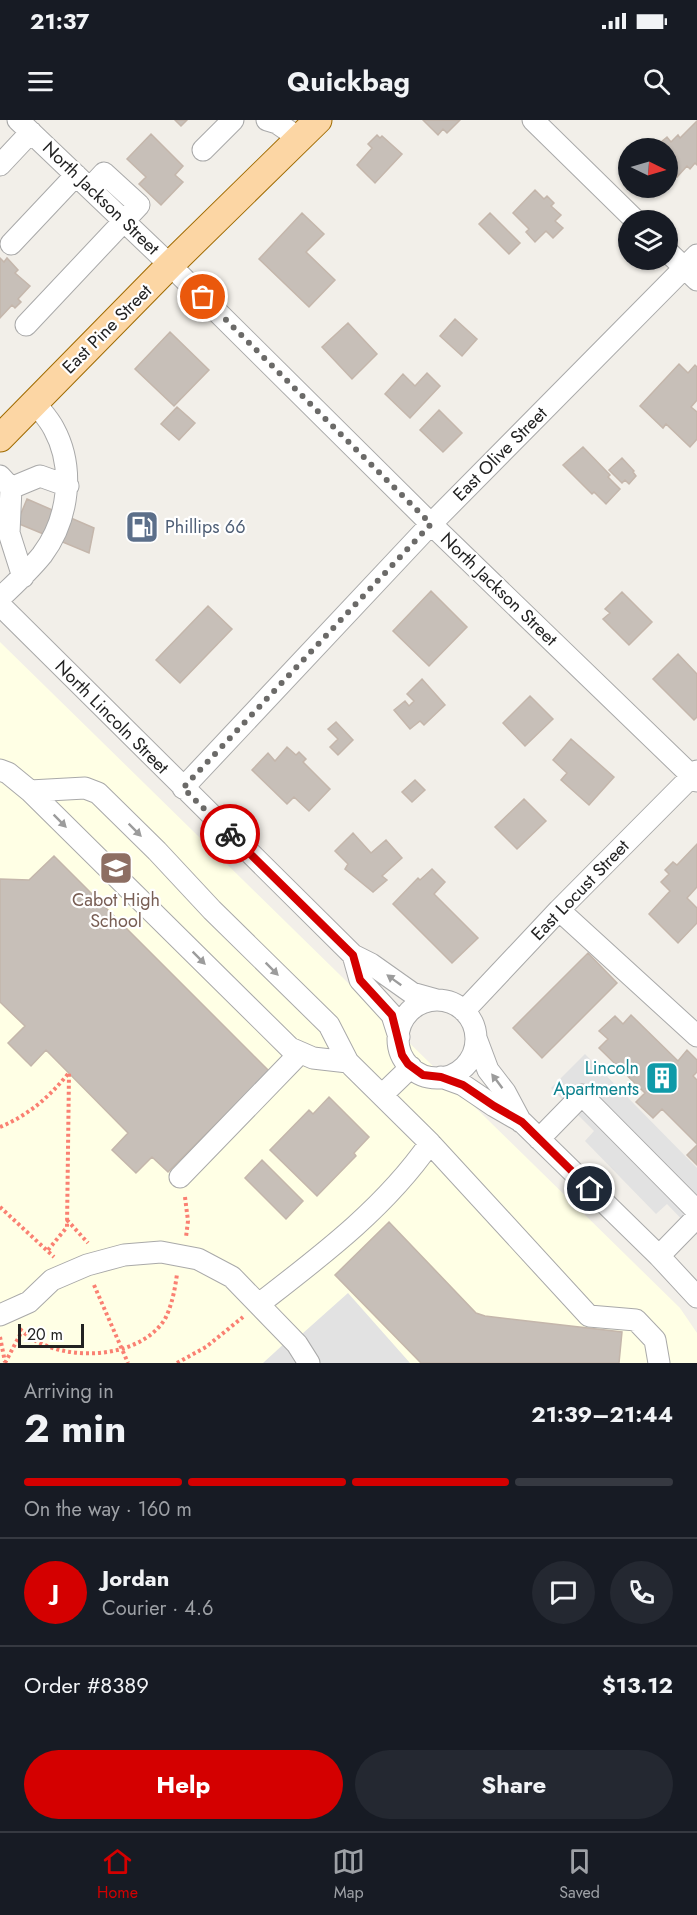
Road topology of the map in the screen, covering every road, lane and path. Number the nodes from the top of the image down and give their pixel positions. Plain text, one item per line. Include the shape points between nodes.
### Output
1 (232, 120) edge
2 (267, 120) edge
3 (533, 120) edge
4 (25, 126) edge
5 (309, 129) edge
6 (202, 150) dead end
7 (0, 165) edge
8 (83, 182) junction
9 (625, 210) edge
10 (124, 221) junction
11 (11, 244) dead end
12 (678, 258) edge
13 (170, 265) junction
14 (693, 268) edge
15 (26, 325) dead end
16 (35, 403) junction
17 (0, 438) edge
18 (6, 482) edge
19 (68, 486) junction
20 (431, 524) junction
21 (22, 577) junction
22 (0, 598) edge
23 (0, 605) edge
24 (0, 770) edge
25 (695, 776) edge
26 (183, 788) junction
27 (30, 791) junction
28 (560, 910) junction
29 (353, 955) junction
30 (437, 1000) junction
31 (465, 1011) junction
32 (697, 1036) edge
33 (399, 1037) junction
34 (476, 1038) junction
35 (300, 1053) junction
36 (348, 1062) junction
37 (411, 1066) junction
38 (441, 1077) junction
39 (382, 1095) junction
40 (522, 1122) junction
41 (0, 1127) edge
42 (539, 1139) junction
43 (430, 1143) junction
44 (180, 1177) joint
45 (0, 1207) edge
46 (697, 1211) edge
47 (697, 1217) edge
48 (48, 1250) junction
49 (181, 1256) junction
50 (658, 1256) junction
51 (52, 1280) junction
52 (697, 1296) edge
53 (102, 1304) dead end
54 (259, 1304) junction
55 (4, 1313) edge
56 (0, 1337) edge
57 (51, 1353) dead end
58 (124, 1355) junction
59 (119, 1358) dead end
60 (5, 1363) edge
61 (128, 1363) edge
62 (177, 1363) edge
63 (309, 1363) edge
64 (659, 1363) edge

1 - 6 street
2 - 5 street
3 - 9 street
4 - 7 street
4 - 8 street, North Jackson Street
5 - 13 main road, East Pine Street
8 - 10 street, North Jackson Street
8 - 11 street
10 - 13 street, North Jackson Street
10 - 15 street
12 - 14 street
13 - 16 main road, East Pine Street
13 - 20 street, North Jackson Street
14 - 20 street, East Olive Street
16 - 17 main road, East Pine Street
16 - 19 street via 53,427 65,453
18 - 19 street via 40,477
18 - 21 street via 9,533
19 - 21 street via 60,521 44,553
20 - 25 street, North Jackson Street
20 - 26 street, East Olive Street
21 - 22 street
23 - 26 street, North Lincoln Street
24 - 27 street
25 - 28 street, East Locust Street
26 - 29 street, North Lincoln Street
27 -> 35 street via 290,1048
27 -> 36 street via 85,788 98,793 329,1025
28 - 31 street, East Locust Street
28 - 32 street
30 -> 29 street, North Lincoln Street via 412,993 371,963
29 - 33 street, North Lincoln Street via 360,980 392,1015
30 - 31 street, North Lincoln Street via 448,1001
30 - 33 street via 411,1011 404,1018
31 - 34 street
33 - 37 street, North Lincoln Street via 402,1055
34 - 38 street via 466,1065
40 -> 34 street via 488,1070
35 - 36 street
35 - 44 street
36 - 39 street
37 - 38 street via 423,1075
37 - 39 street
38 - 40 street via 463,1085
39 - 43 street
40 - 42 street
41 - 48 path via 48,1098 69,1073 67,1227
42 - 46 street via 582,1095
42 - 50 street
43 - 54 street via 413,1167 341,1240
43 - 64 street via 589,1316 636,1320 655,1340
44 - 49 path via 188,1221
45 - 48 path
47 - 50 street
48 - 51 path via 56,1261
49 - 51 street via 161,1252 124,1255
49 - 54 street via 198,1259 232,1277
49 - 58 path via 164,1319 145,1342
50 - 52 street
51 - 55 street via 29,1302
53 - 58 path
54 - 62 path via 206,1347
54 - 63 street via 297,1344
55 - 57 path via 33,1343
56 - 60 path
58 - 59 path
58 - 61 path

